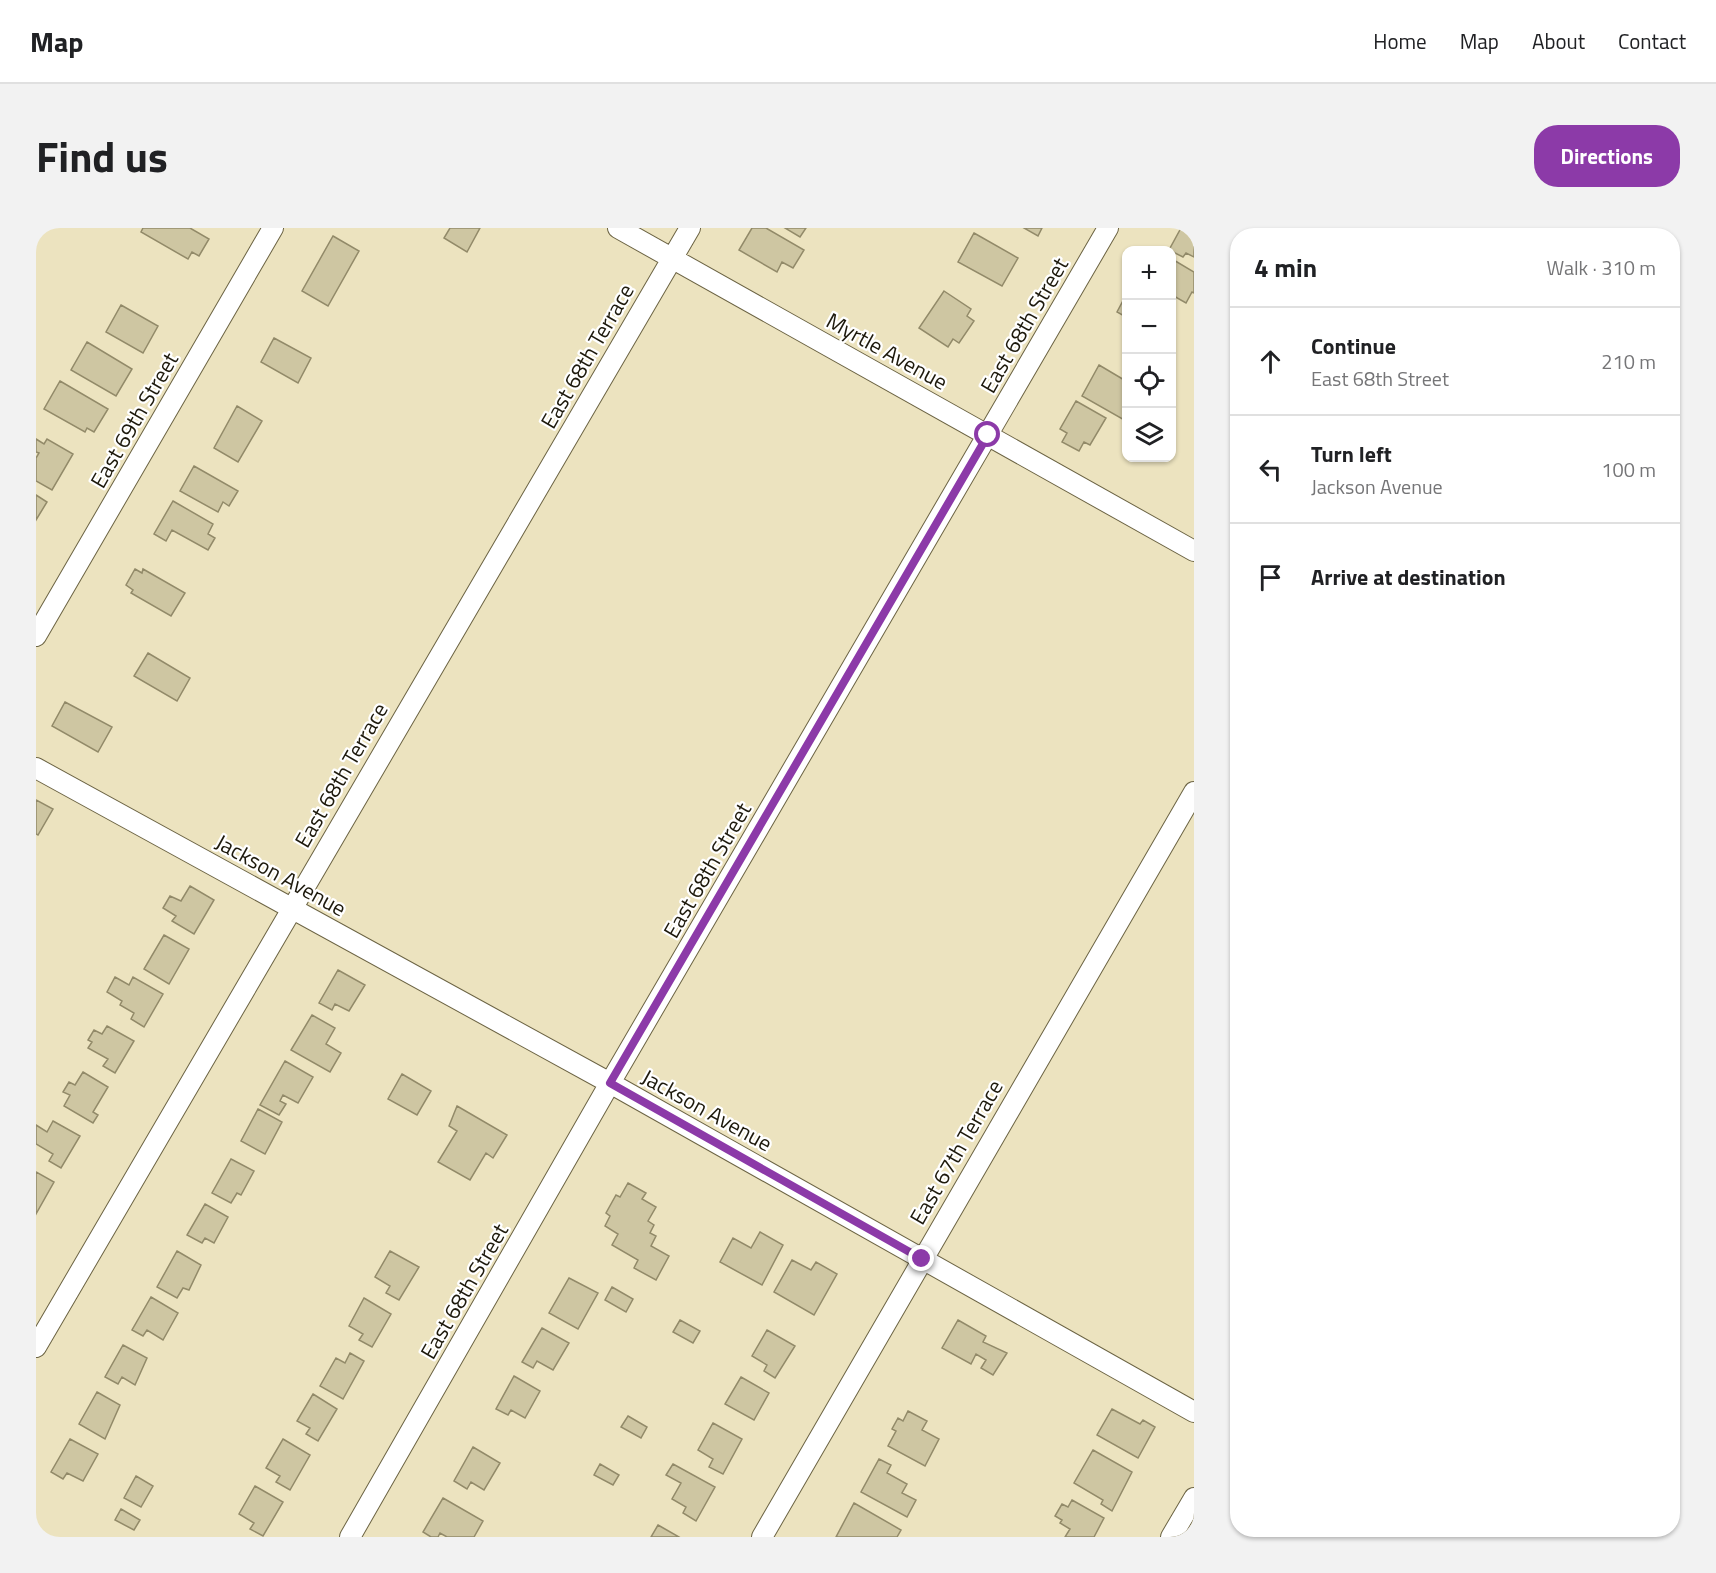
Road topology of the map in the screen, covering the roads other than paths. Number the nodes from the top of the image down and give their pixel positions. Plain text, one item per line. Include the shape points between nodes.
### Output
1 (273, 228) edge
2 (618, 228) edge
3 (690, 228) edge
4 (1108, 228) edge
5 (672, 258) junction
6 (988, 435) junction
7 (1194, 551) edge
8 (36, 636) edge
9 (36, 768) edge
10 (1194, 792) edge
11 (291, 907) junction
12 (610, 1083) junction
13 (922, 1259) junction
14 (36, 1347) edge
15 (1194, 1412) edge
16 (1194, 1498) edge
17 (350, 1537) edge
18 (762, 1537) edge
19 (1171, 1537) edge

1 - 8 street, East 69th Street
2 - 5 street, Myrtle Avenue
3 - 5 street, East 68th Terrace
4 - 6 street, East 68th Street
5 - 6 street, Myrtle Avenue
5 - 11 street, East 68th Terrace
6 - 7 street, Myrtle Avenue
6 - 12 street, East 68th Street
9 - 11 street, Jackson Avenue
10 - 13 street, East 67th Terrace
11 - 12 street, Jackson Avenue
11 - 14 street, East 68th Terrace
12 - 13 street, Jackson Avenue
12 - 17 street, East 68th Street
13 - 15 street, Jackson Avenue
13 - 18 street, East 67th Terrace
16 - 19 street

